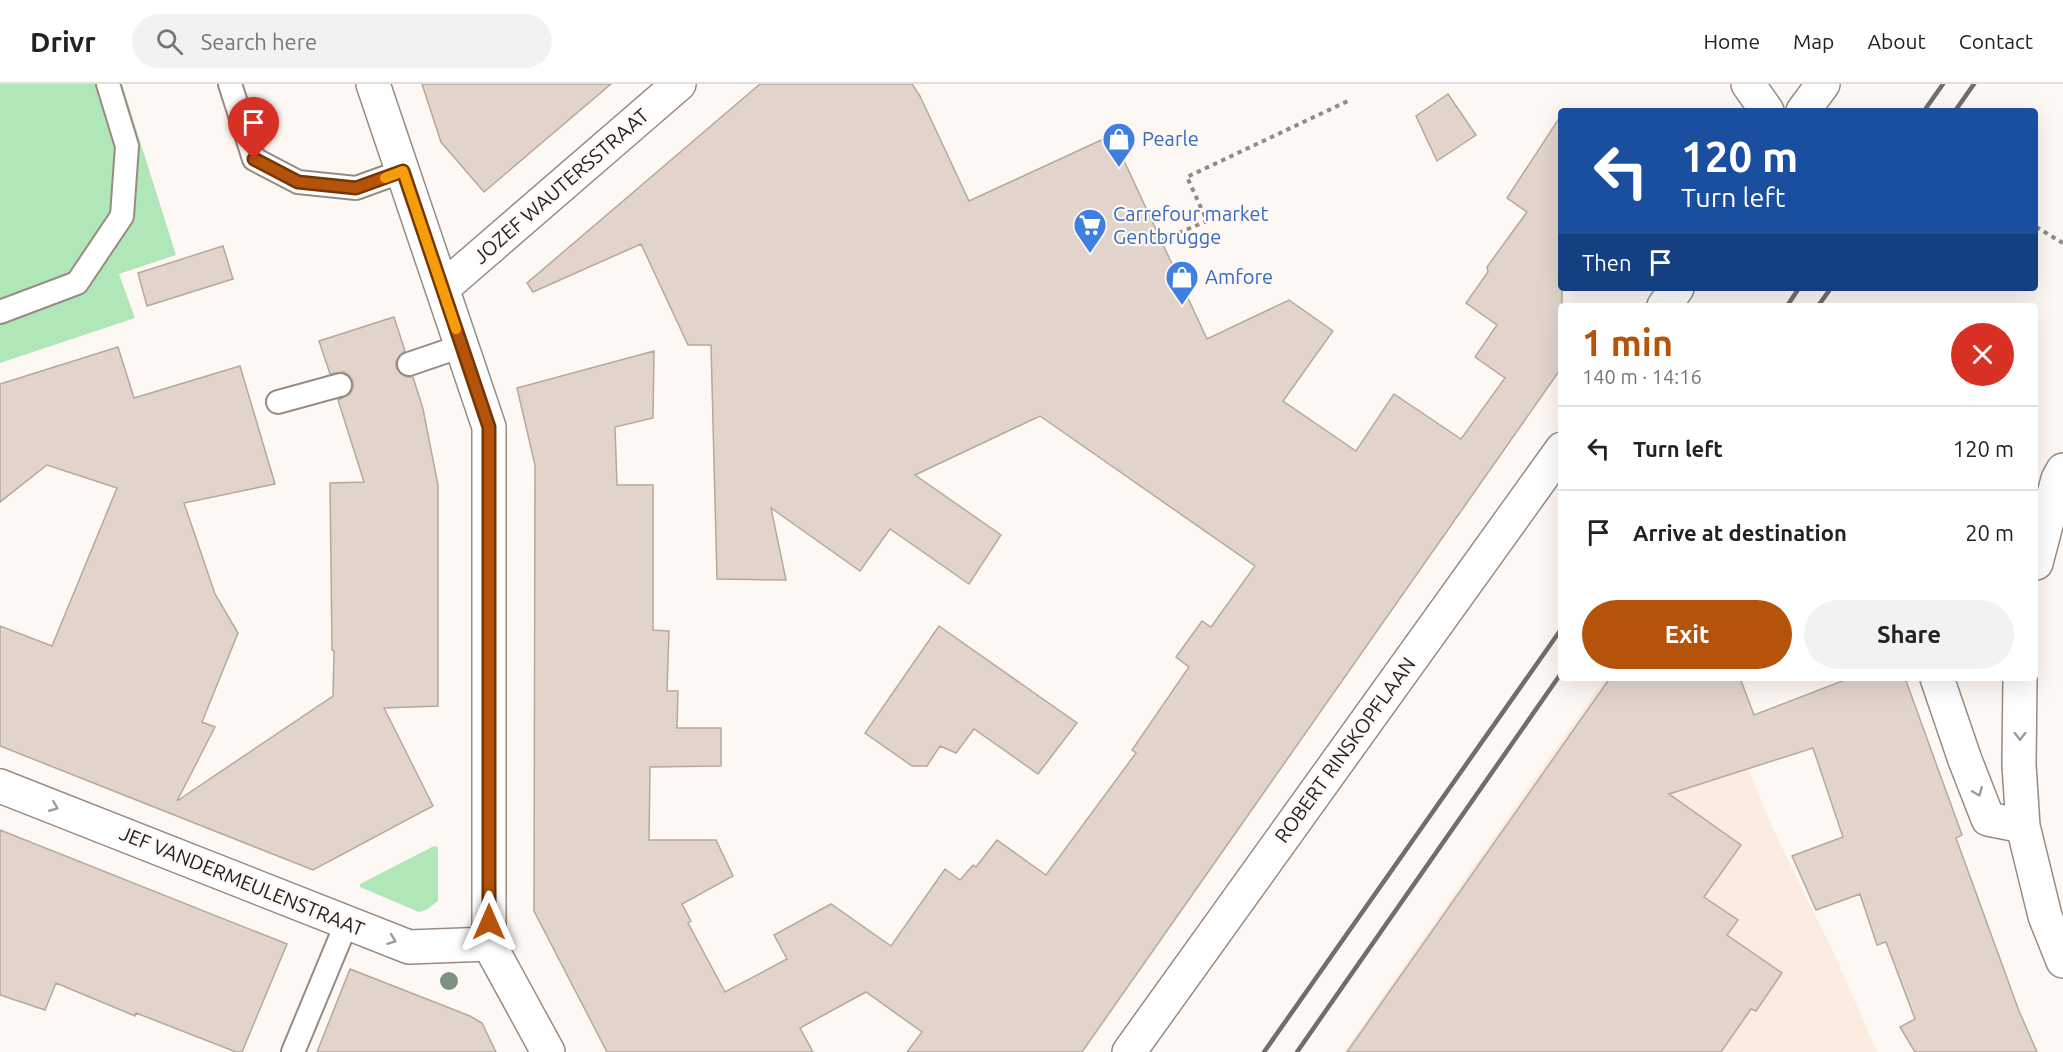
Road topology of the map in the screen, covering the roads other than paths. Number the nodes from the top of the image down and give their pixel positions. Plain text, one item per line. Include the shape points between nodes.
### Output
1 (108, 84) edge
2 (230, 84) edge
3 (373, 84) edge
4 (679, 84) edge
5 (1748, 84) edge
6 (1823, 84) edge
7 (1765, 108) edge
8 (1805, 108) edge
9 (403, 171) junction
10 (443, 288) junction
11 (0, 312) edge
12 (462, 346) junction
13 (409, 364) dead end
14 (340, 385) dead end
15 (278, 402) dead end
16 (1558, 455) edge
17 (2063, 470) edge
18 (2038, 546) edge
19 (1938, 681) edge
20 (2020, 681) edge
21 (0, 786) edge
22 (2024, 826) junction
23 (347, 922) junction
24 (489, 944) junction
25 (2063, 961) edge
26 (293, 1052) edge
27 (548, 1052) edge
28 (1129, 1052) edge

1 - 11 lane via 127,146 122,216 77,283
2 - 9 lane via 254,159 298,182 356,188
3 - 9 street
4 - 10 street, JOZEF WAUTERSSTRAAT
5 - 7 street
6 - 8 street
9 - 10 street
10 - 12 street
12 - 13 lane
12 - 24 street via 489,427
14 - 15 lane
16 - 28 street, ROBERT RINSKOPFLAAN
17 - 18 street
19 -> 22 street via 1988,819
20 -> 22 street via 2019,765
21 -> 23 street, JEF VANDERMEULENSTRAAT
22 - 25 street via 2045,916
23 -> 24 street, JEF VANDERMEULENSTRAAT via 409,946
23 - 26 lane
24 - 27 street

